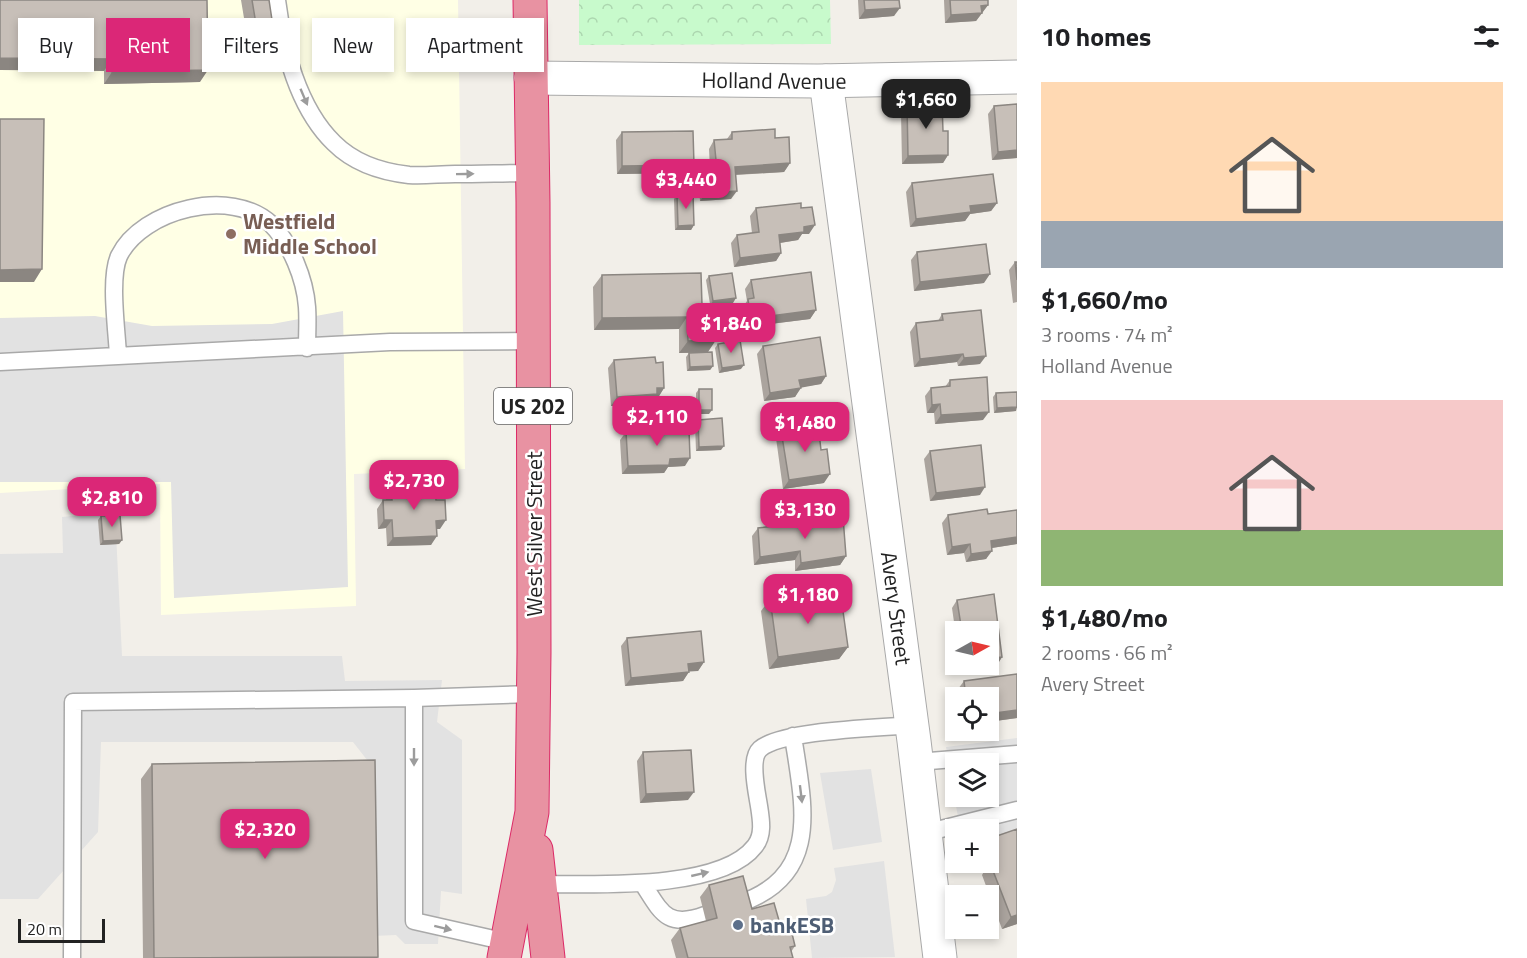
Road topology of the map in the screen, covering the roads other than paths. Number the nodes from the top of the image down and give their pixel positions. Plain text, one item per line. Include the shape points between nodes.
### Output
1 (277, 0) edge
2 (530, 0) edge
3 (1017, 77) edge
4 (531, 78) junction
5 (826, 81) junction
6 (533, 173) junction
7 (533, 341) junction
8 (307, 348) junction
9 (118, 356) junction
10 (0, 362) edge
11 (534, 694) junction
12 (414, 698) junction
13 (912, 725) junction
14 (793, 736) junction
15 (1017, 754) edge
16 (917, 762) junction
17 (1017, 810) edge
18 (532, 812) junction
19 (925, 833) junction
20 (540, 884) junction
21 (643, 884) junction
22 (738, 904) edge
23 (705, 915) dead end
24 (506, 950) edge
25 (72, 958) edge
26 (548, 958) edge
27 (940, 958) edge

1 -> 6 lane via 287,51 307,104 334,144 351,156 368,165 412,175
2 - 4 highway, West Silver Street / US 202
3 - 5 street, Holland Avenue
4 - 5 street, Holland Avenue
4 - 6 highway, West Silver Street / US 202
5 - 13 street, Avery Street
6 - 7 highway, West Silver Street / US 202
7 - 8 lane via 390,342
7 - 11 highway, West Silver Street / US 202
8 - 9 lane
8 - 9 lane via 307,305 285,241 270,223 250,210 196,207 148,224 119,257 114,272
9 - 10 lane
11 - 12 lane
11 - 18 highway, West Silver Street / US 202
12 -> 24 lane via 414,921
12 - 25 lane via 73,702
13 - 14 lane
13 - 16 street, Avery Street
21 -> 14 lane via 716,870 741,859 756,846 761,831 754,764 757,751
14 -> 22 lane via 804,815 802,840 789,870 773,886
15 - 16 lane
16 - 19 street, Avery Street
17 - 19 lane
18 - 20 highway
18 - 24 highway, West Silver Street / US 202
19 - 27 street, Avery Street
20 - 21 lane
20 - 26 highway
21 - 23 lane via 663,915 678,920

